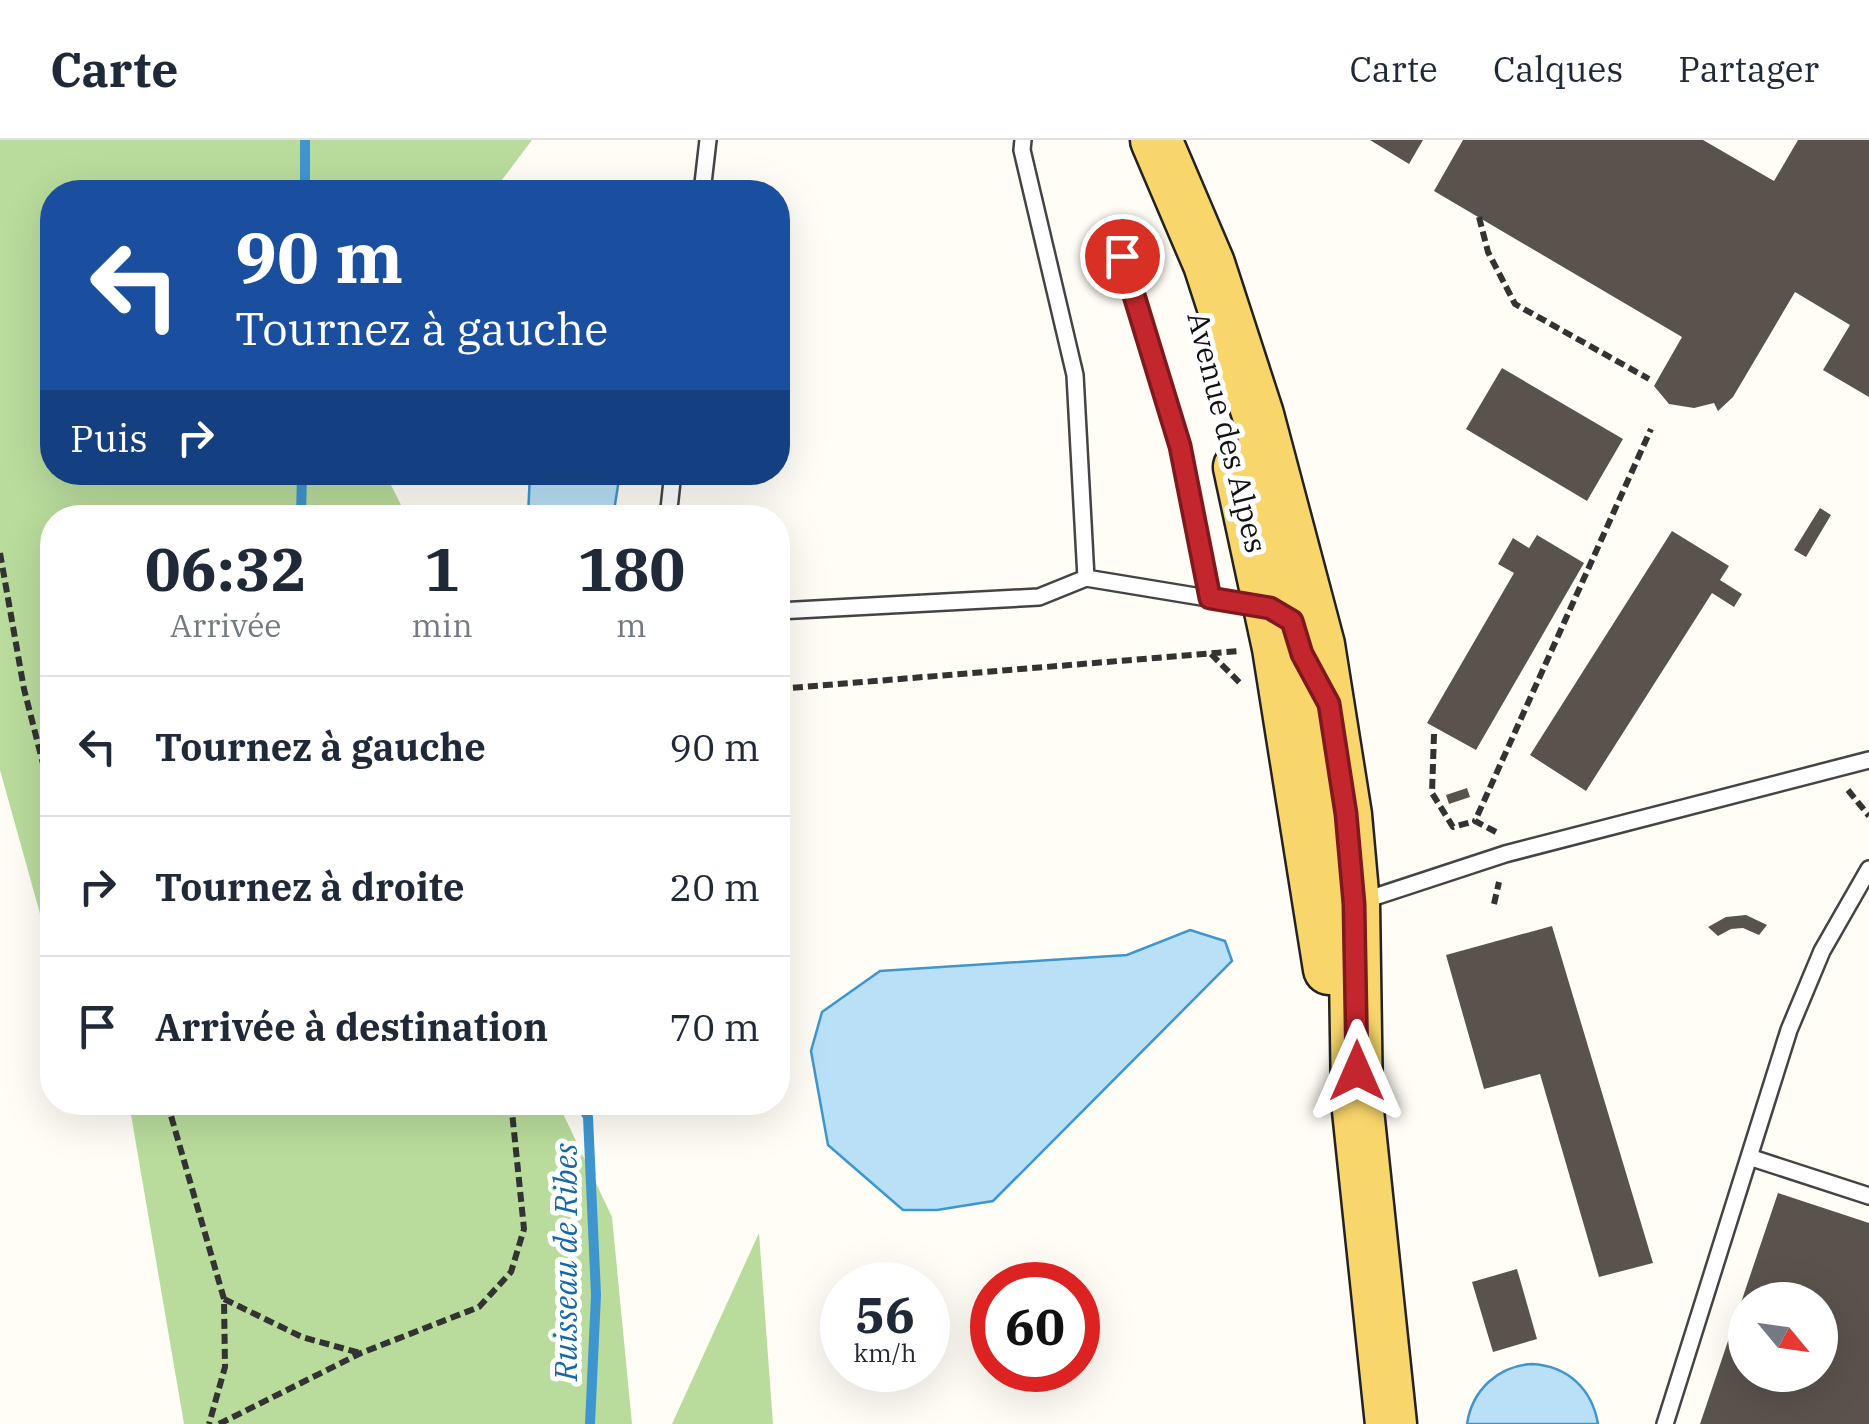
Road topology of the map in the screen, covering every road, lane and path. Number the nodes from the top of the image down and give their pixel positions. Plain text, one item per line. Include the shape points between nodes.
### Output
1 (708, 140) edge
2 (1023, 140) edge
3 (1154, 140) edge
4 (703, 180) edge
5 (1478, 217) dead end
6 (1122, 256) dead end
7 (1649, 379) dead end
8 (1650, 429) dead end
9 (1290, 531) junction
10 (0, 552) edge
11 (1086, 578) junction
12 (1210, 598) junction
13 (790, 610) edge
14 (1283, 637) junction
15 (790, 688) edge
16 (1329, 704) junction
17 (1434, 734) dead end
18 (40, 752) edge
19 (1869, 760) edge
20 (1475, 821) junction
21 (1328, 828) junction
22 (1506, 854) junction
23 (1869, 869) edge
24 (1354, 904) junction
25 (1494, 904) dead end
26 (1357, 1101) junction
27 (172, 1115) edge
28 (512, 1115) edge
29 (1749, 1157) junction
30 (1869, 1196) edge
31 (224, 1299) junction
32 (361, 1353) junction
33 (209, 1424) edge
34 (219, 1424) edge
35 (1391, 1424) edge
36 (1665, 1424) edge

1 - 4 lane
2 - 11 lane via 1075,374
3 - 9 main road, Avenue des Alpes via 1208,264
3 - 14 main road, Avenue des Alpes
5 - 7 path via 1515,304
6 - 12 lane via 1180,446
8 - 20 path
9 - 14 main road, Avenue des Alpes via 1282,554
9 - 16 main road, Avenue des Alpes
10 - 18 path
11 - 12 lane
11 - 13 lane via 1039,597
12 - 14 lane
14 - 15 path
14 - 16 main road, Avenue des Alpes
14 - 21 main road, Avenue des Alpes via 1294,745 1320,760
16 - 21 main road, Avenue des Alpes
17 - 20 path via 1432,793 1453,828
19 - 22 lane
20 - 22 path via 1500,834
21 - 24 main road, Avenue des Alpes
21 - 26 main road, Avenue des Alpes via 1331,982
22 - 24 lane
22 - 25 path
23 - 29 lane via 1822,951 1788,1030
24 - 26 main road, Avenue des Alpes
26 - 35 main road, Avenue des Alpes
27 - 31 path
28 - 32 path via 524,1229 511,1272 479,1307
29 - 30 lane
29 - 36 lane
31 - 32 path via 302,1337
31 - 33 path via 225,1367
32 - 34 path

